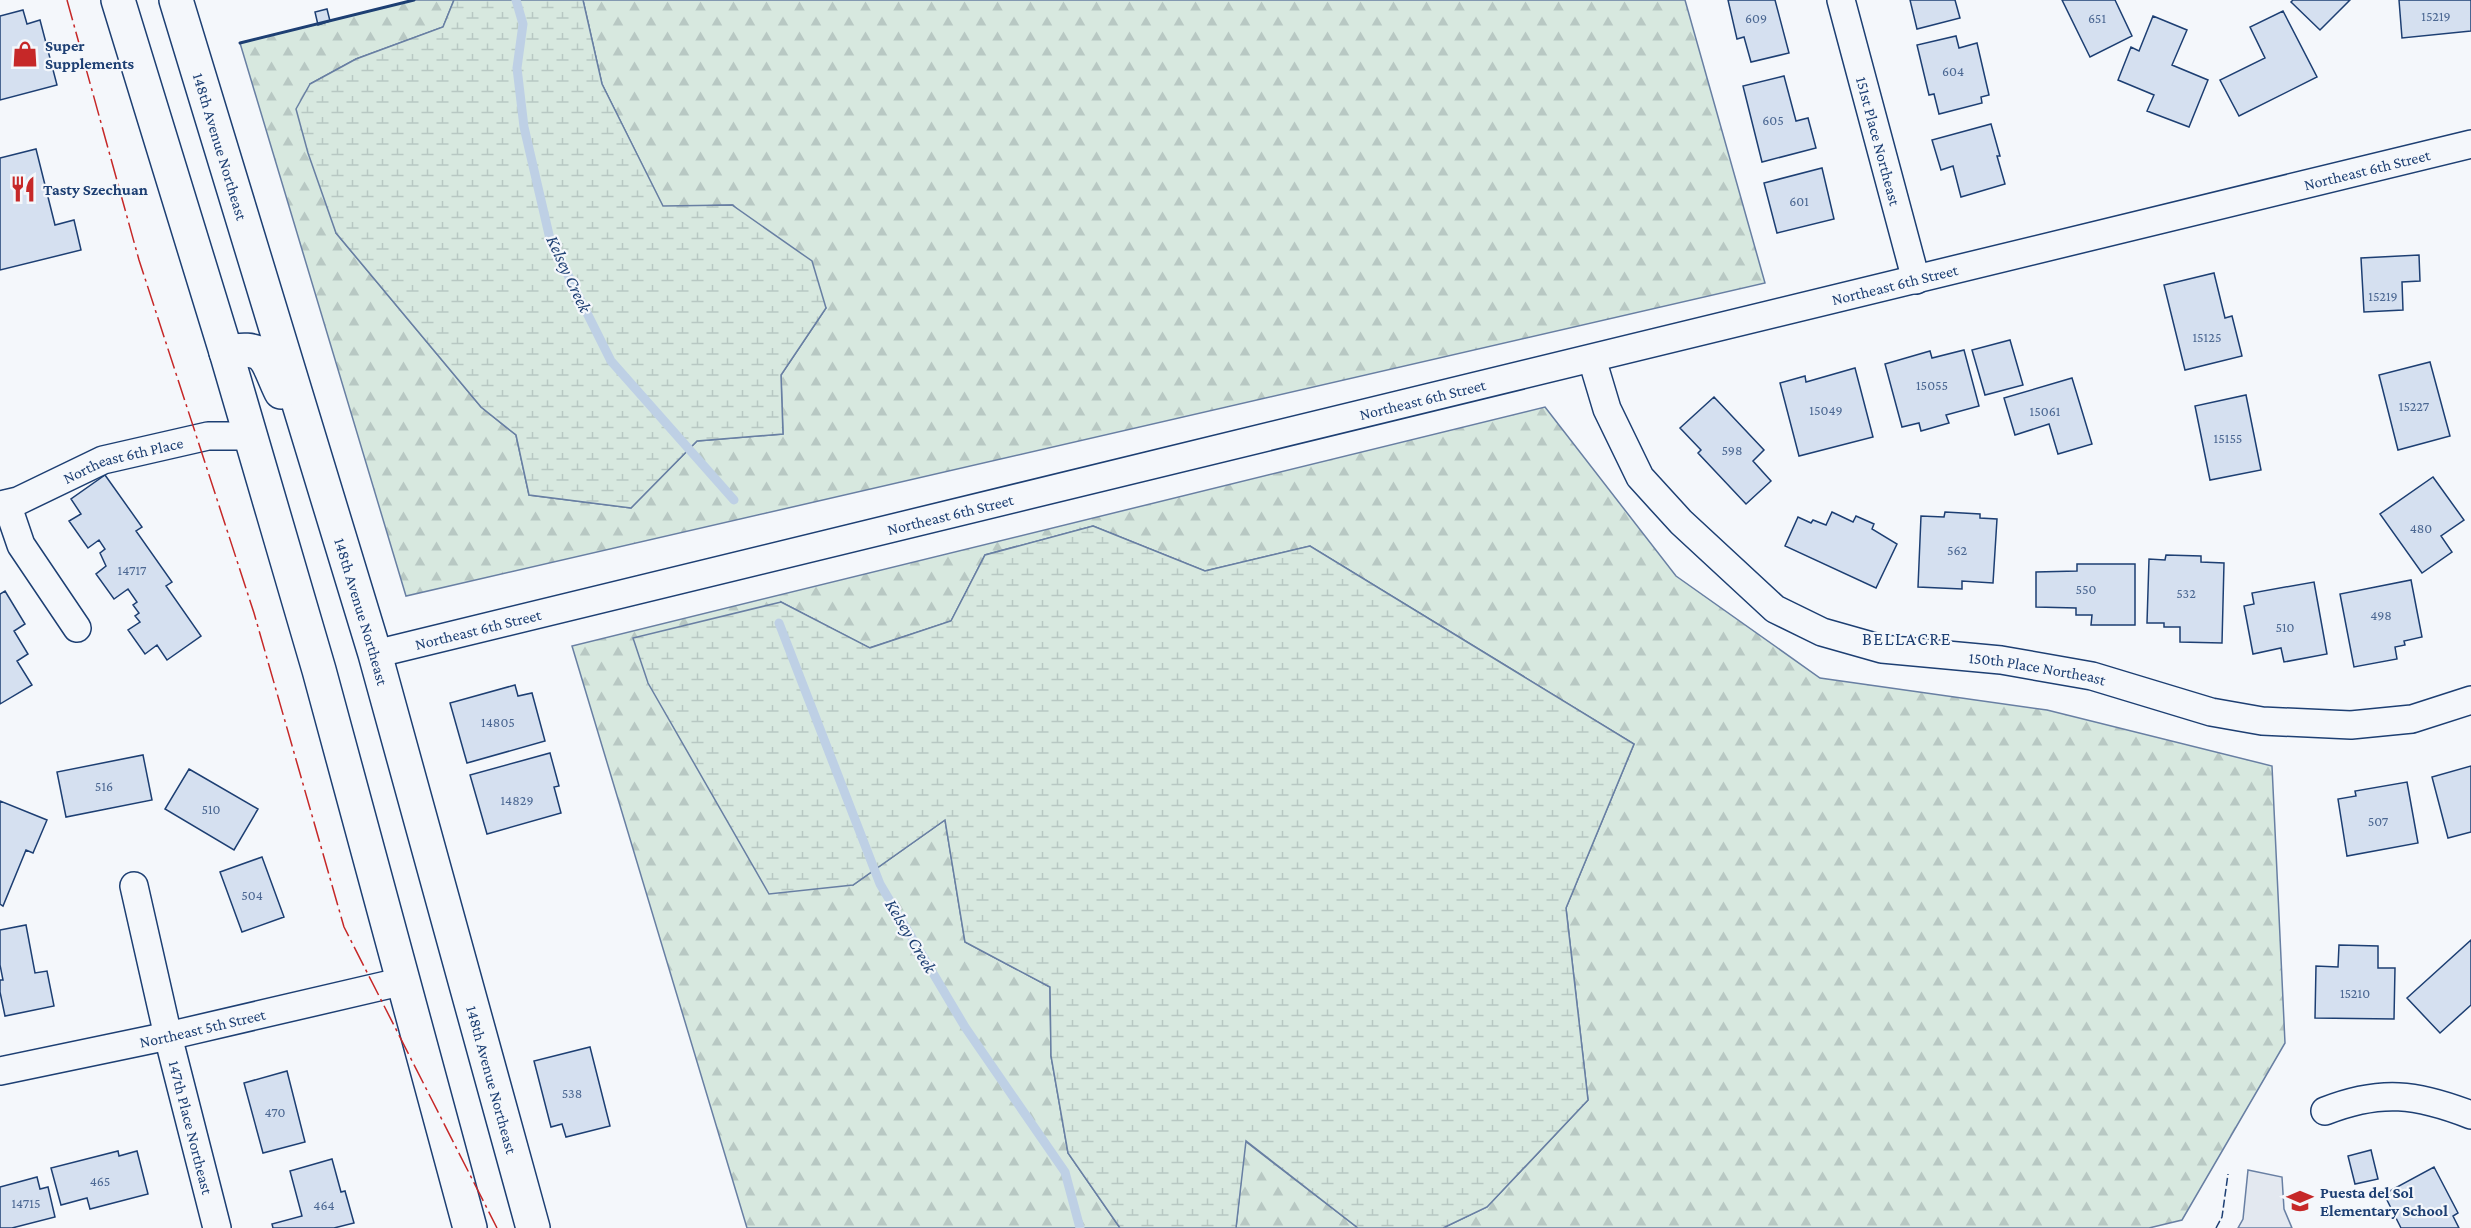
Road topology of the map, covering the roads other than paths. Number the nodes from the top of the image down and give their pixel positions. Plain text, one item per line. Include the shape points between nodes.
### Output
1 (118, 0) edge
2 (176, 0) edge
3 (1841, 0) edge
4 (2471, 144) edge
5 (1916, 280) junction
6 (226, 352) junction
7 (1592, 359) junction
8 (251, 436) junction
9 (315, 457) junction
10 (3, 504) edge
11 (77, 628) dead end
12 (375, 654) junction
13 (2471, 700) edge
14 (134, 886) dead end
15 (404, 981) junction
16 (168, 1036) junction
17 (0, 1071) edge
18 (2325, 1111) dead end
19 (2471, 1115) edge
20 (217, 1228) edge
21 (471, 1228) edge
22 (533, 1228) edge

1 - 6 main road
2 - 9 main road, 148th Avenue Northeast
3 - 5 street, 151st Place Northeast
4 - 5 street, Northeast 6th Street
5 - 7 street, Northeast 6th Street
6 - 8 main road
6 - 9 main road via 256,350 266,358
7 - 12 street, Northeast 6th Street
7 - 13 street, 150th Place Northeast via 1607,409 1640,477 1681,522 1775,609 1822,632 1882,649 2001,660 2092,676 2211,712 2262,721 2351,725 2402,720
8 - 10 street, Northeast 6th Place via 208,436 103,460 18,501
8 - 15 main road
9 - 12 main road, 148th Avenue Northeast
10 - 11 street via 21,545
12 - 22 main road, 148th Avenue Northeast
14 - 16 street, 147th Place Northeast
15 - 16 street, Northeast 5th Street
15 - 21 main road
16 - 17 street, Northeast 5th Street
16 - 20 street, 147th Place Northeast
18 - 19 street via 2353,1100 2410,1096

